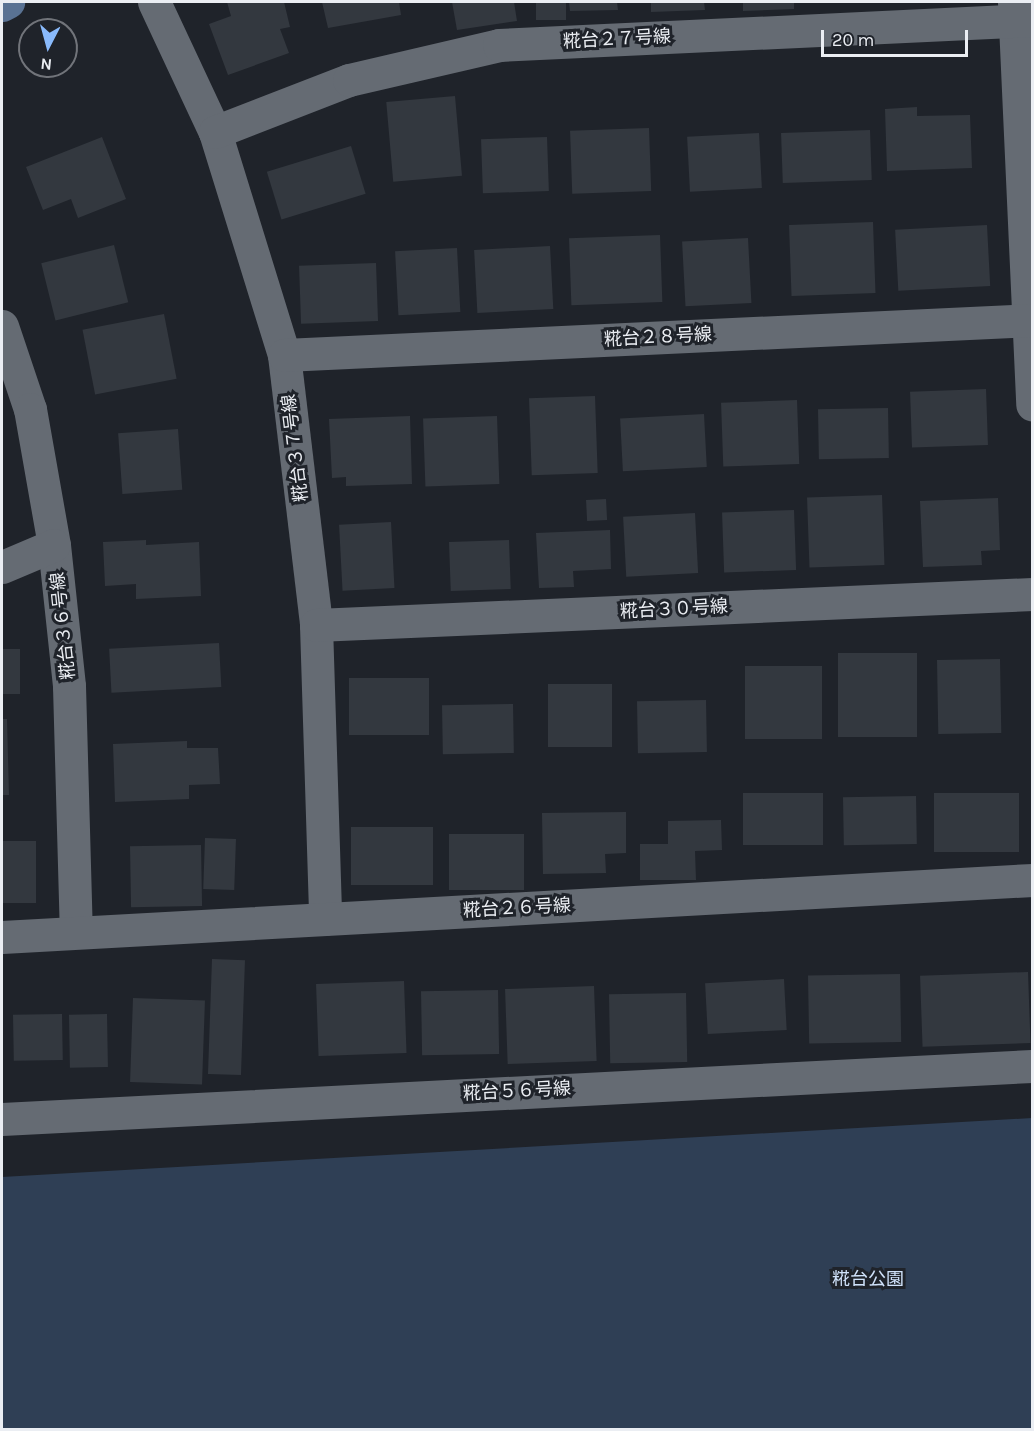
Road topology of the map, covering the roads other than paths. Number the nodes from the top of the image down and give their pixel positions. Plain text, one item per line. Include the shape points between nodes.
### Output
1 (8, 2) edge
2 (154, 2) edge
3 (2, 5) edge
4 (1021, 14) edge
5 (216, 132) junction
6 (1030, 320) edge
7 (2, 326) edge
8 (285, 355) junction
9 (1032, 405) edge
10 (54, 545) junction
11 (2, 567) edge
12 (1032, 594) edge
13 (316, 625) junction
14 (1032, 880) edge
15 (325, 919) junction
16 (76, 932) junction
17 (2, 937) edge
18 (1032, 1066) edge
19 (2, 1119) edge

1 - 3 street
2 - 5 street, 糀台３７号線
4 - 5 street, 糀台２７号線 via 499,45 348,80
4 - 6 street
5 - 8 street, 糀台３７号線
6 - 8 street, 糀台２８号線
6 - 9 street
7 - 10 street, 糀台３６号線 via 30,409
8 - 13 street, 糀台３７号線
10 - 11 street
10 - 16 street, 糀台３６号線 via 69,686
12 - 13 street, 糀台３０号線
13 - 15 street, 糀台３７号線
14 - 15 street, 糀台２６号線
15 - 16 street, 糀台２６号線
16 - 17 street, 糀台２６号線
18 - 19 street, 糀台５６号線

